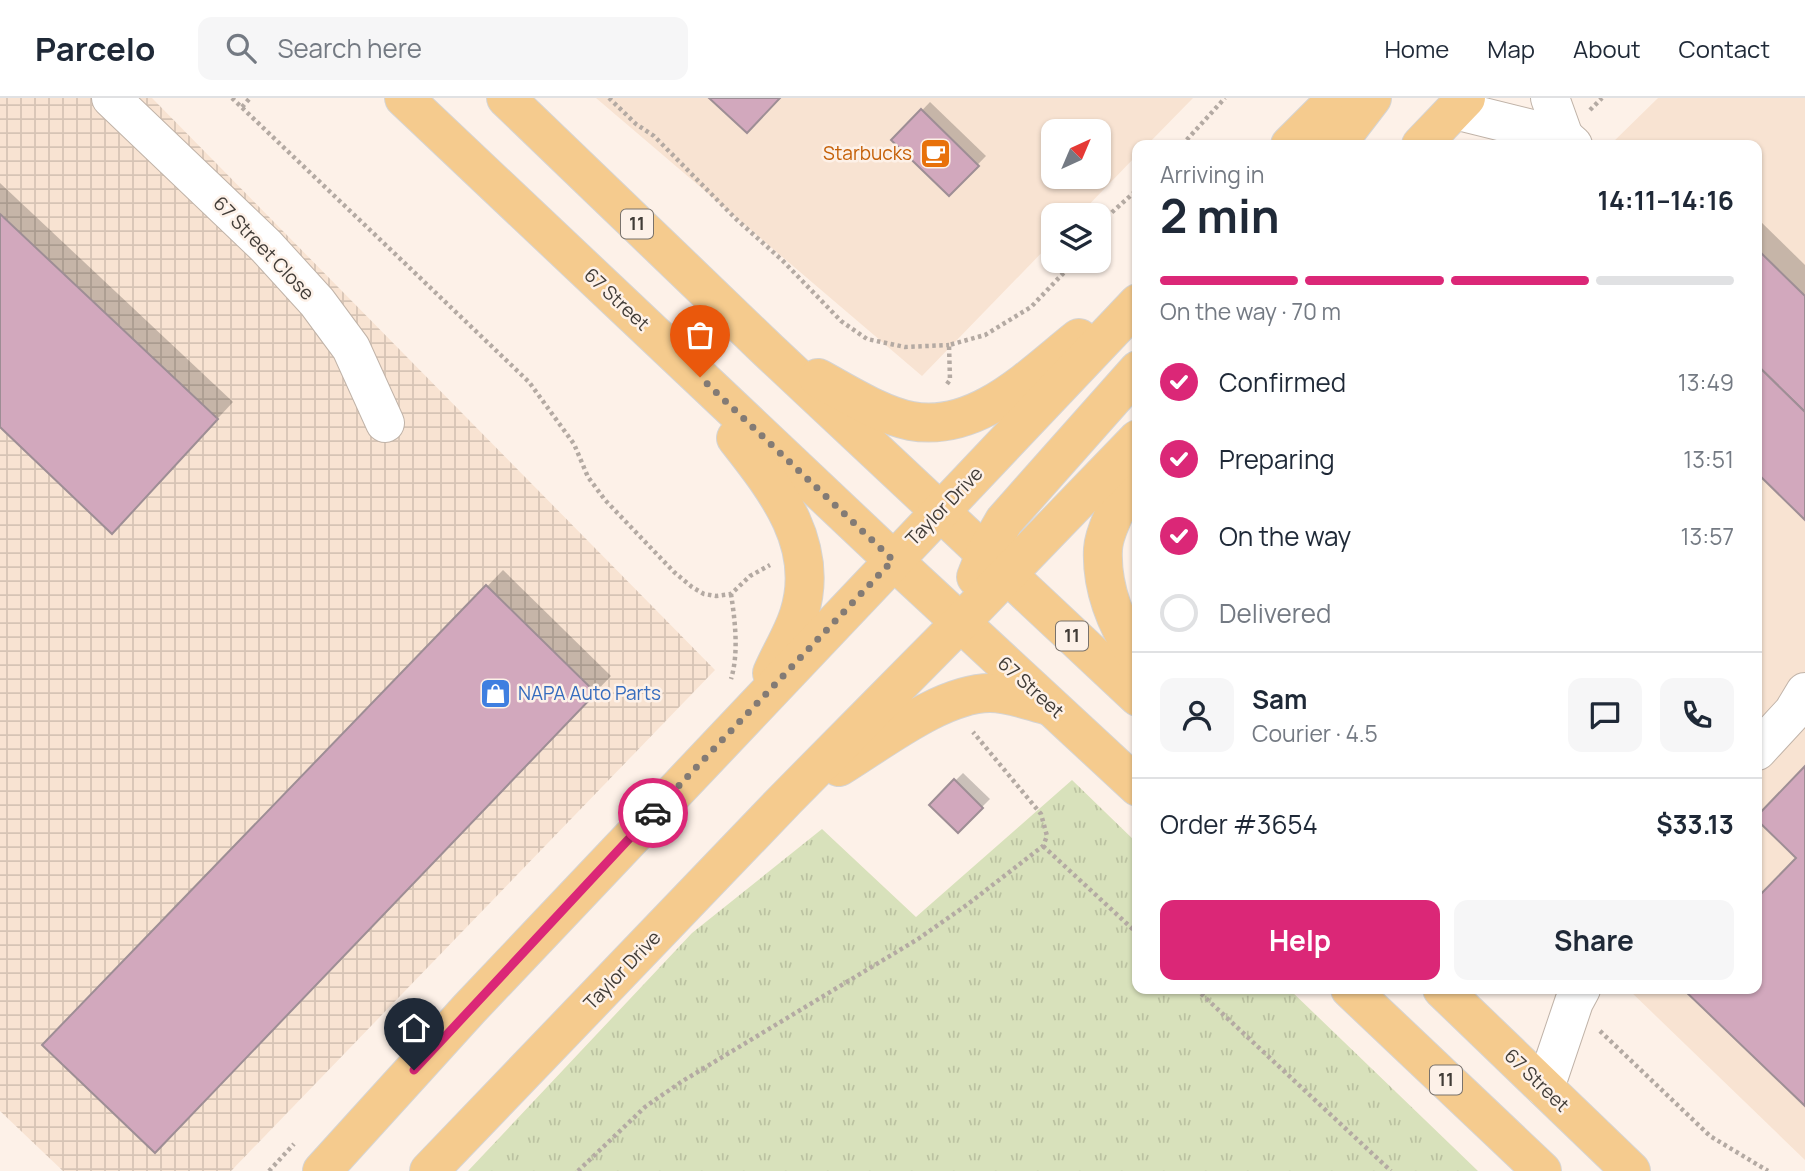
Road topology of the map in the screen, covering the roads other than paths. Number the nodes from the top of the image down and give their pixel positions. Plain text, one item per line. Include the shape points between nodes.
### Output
1 (111, 98) edge
2 (404, 98) edge
3 (506, 98) edge
4 (1337, 98) edge
5 (1372, 98) edge
6 (1550, 98) edge
7 (1461, 104) edge
8 (1295, 140) edge
9 (1340, 140) edge
10 (1426, 140) edge
11 (1565, 140) edge
12 (1568, 140) edge
13 (1132, 295) edge
14 (1132, 309) edge
15 (662, 341) junction
16 (768, 350) junction
17 (1132, 377) edge
18 (385, 423) dead end
19 (1132, 444) edge
20 (1132, 480) edge
21 (939, 511) junction
22 (893, 560) junction
23 (996, 564) junction
24 (961, 622) junction
25 (1132, 647) edge
26 (1132, 691) edge
27 (1805, 692) edge
28 (759, 701) junction
29 (1054, 707) junction
30 (1762, 746) edge
31 (1132, 781) edge
32 (786, 799) junction
33 (1355, 994) edge
34 (1447, 994) edge
35 (1586, 1005) edge
36 (1545, 1088) junction
37 (322, 1171) edge
38 (429, 1171) edge
39 (1542, 1171) edge
40 (1631, 1171) edge

1 - 18 street, 67 Street Close via 266,246 317,302 351,348
2 - 15 main road, 67 Street
3 - 16 main road, 11
4 - 8 main road
5 - 9 main road
6 - 12 street
7 - 10 main road
7 - 11 street
13 - 16 main road via 1011,393 939,424 909,421 864,403
14 - 21 main road, Taylor Drive
15 - 22 main road, 67 Street
15 - 28 main road via 770,482 798,532 805,559 799,614
16 - 21 main road, 11
17 - 23 main road via 1004,521
19 - 23 main road
20 - 25 main road via 1103,547 1106,588
21 - 22 main road, Taylor Drive
21 - 23 main road, 11
22 - 24 main road, 67 Street
22 - 28 main road, Taylor Drive
23 - 24 main road
23 - 26 main road, 11
24 - 29 main road, 67 Street
24 - 32 main road, Taylor Drive
27 - 30 street
28 - 37 main road, Taylor Drive
29 - 31 main road, 67 Street
29 - 32 main road via 990,693 963,696
32 - 38 main road, Taylor Drive
33 - 39 main road, 11
34 - 36 main road, 67 Street
35 - 36 street via 1574,1002
36 - 40 main road, 67 Street

